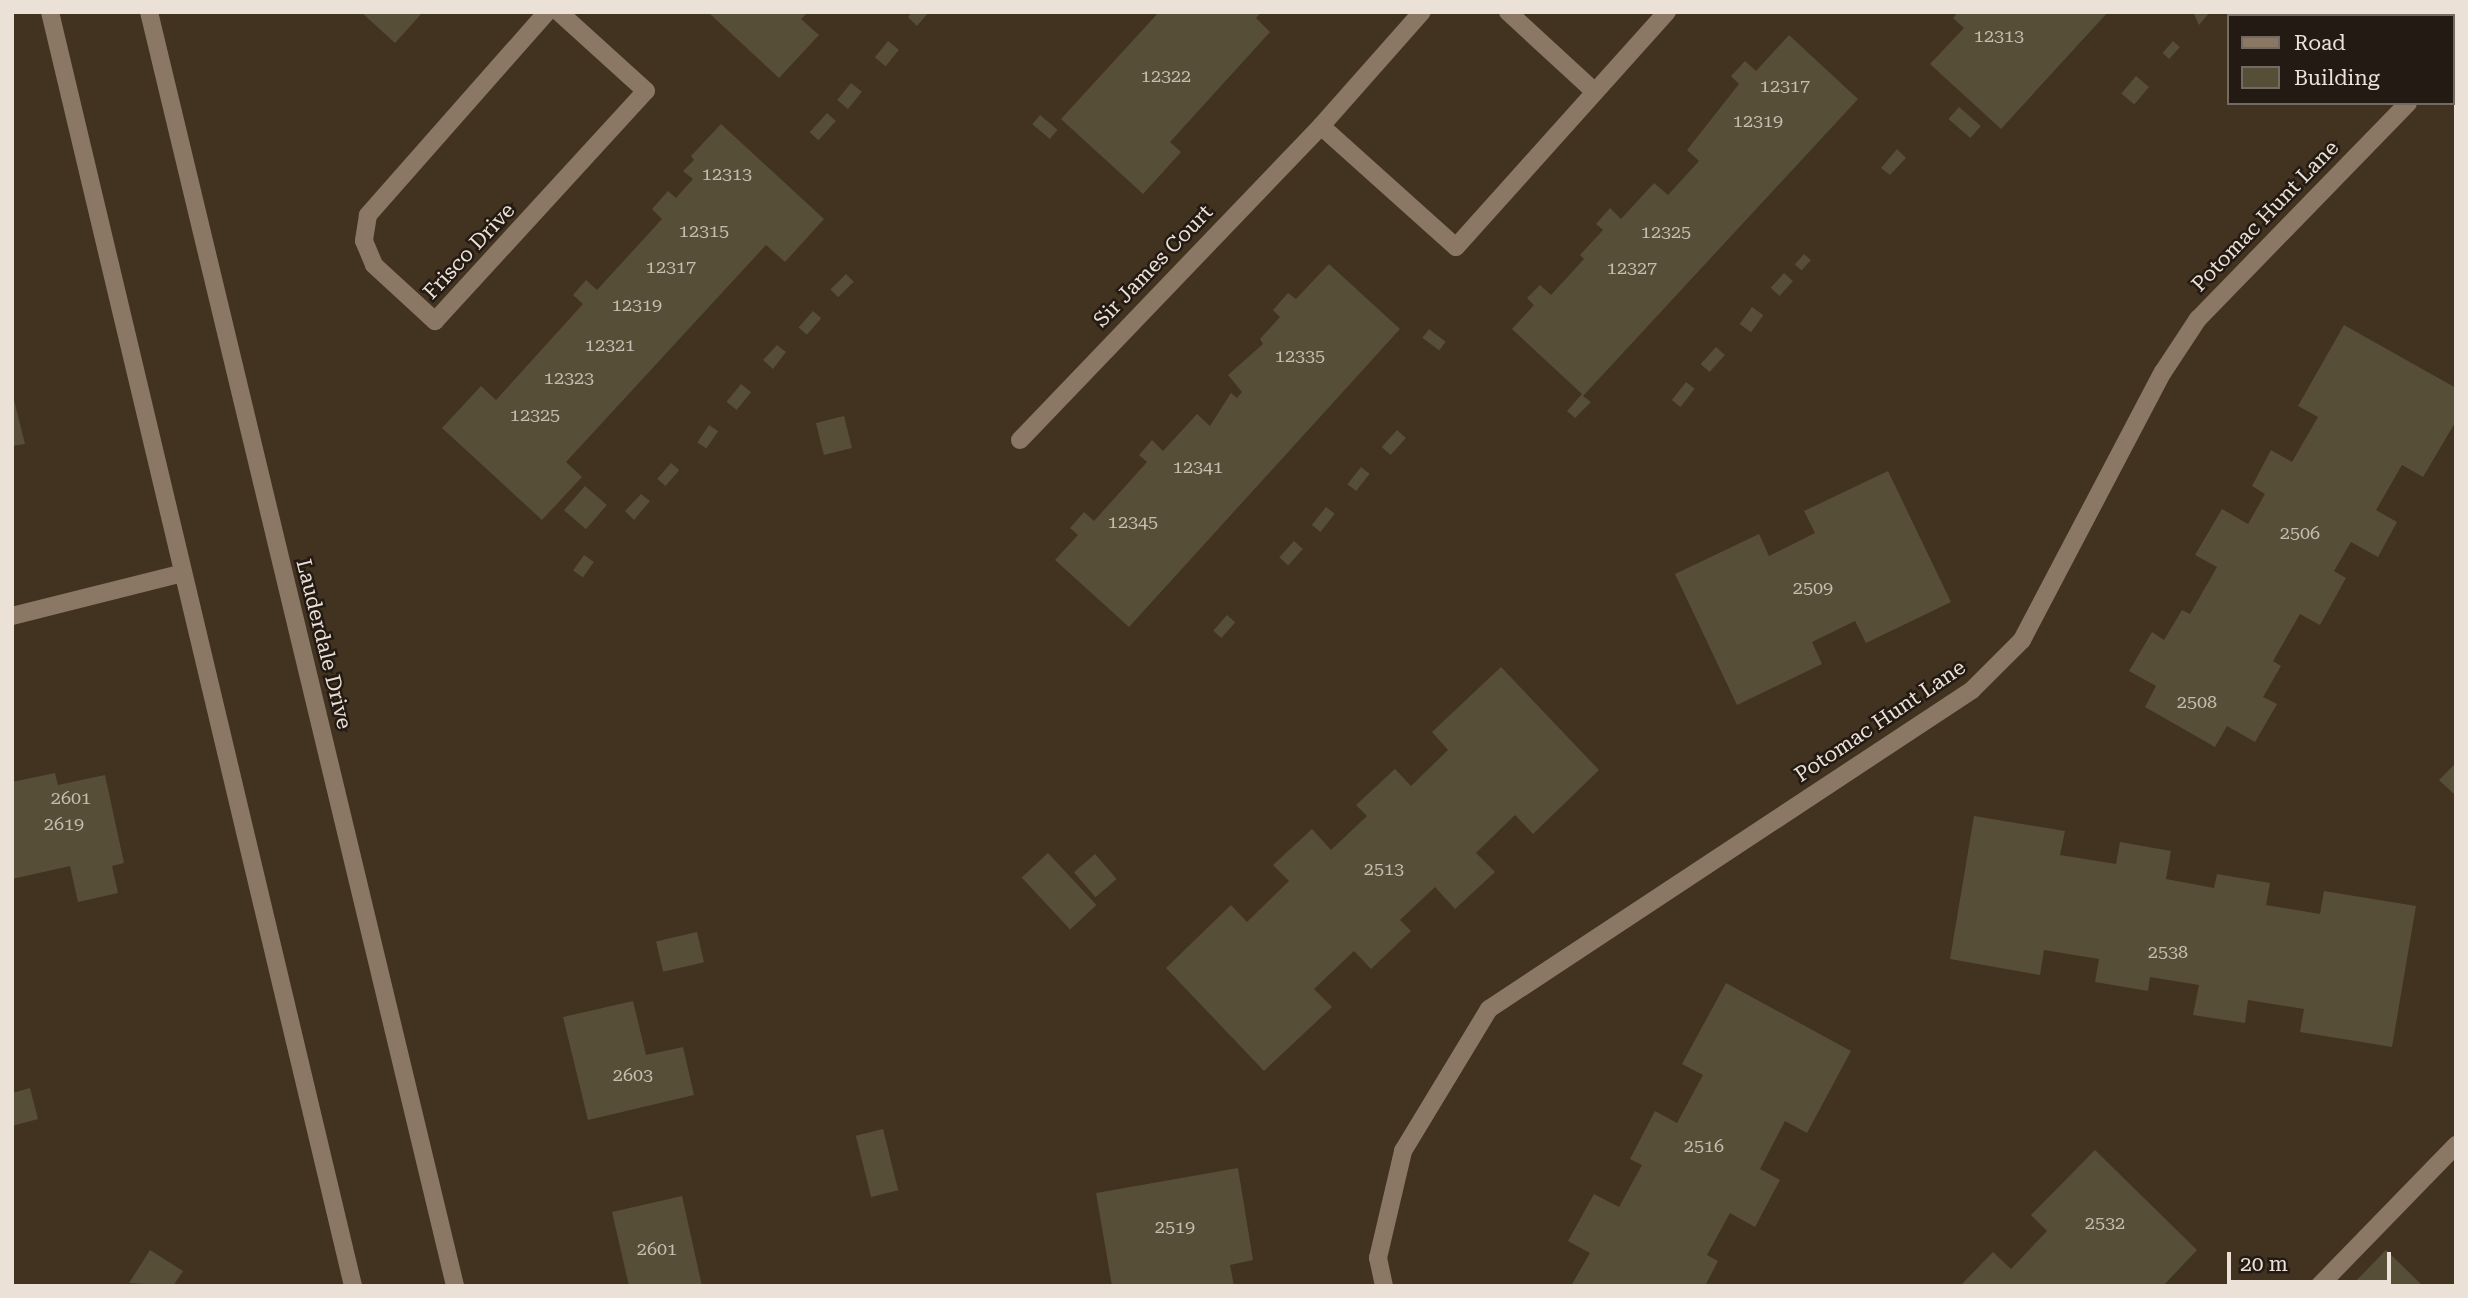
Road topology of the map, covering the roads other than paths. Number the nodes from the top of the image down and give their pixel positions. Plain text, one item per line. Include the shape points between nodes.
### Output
1 (50, 12) edge
2 (149, 12) edge
3 (547, 12) edge
4 (559, 12) edge
5 (1422, 12) edge
6 (1508, 12) edge
7 (1667, 12) edge
8 (1595, 92) junction
9 (2406, 105) edge
10 (1321, 126) junction
11 (1020, 440) dead end
12 (183, 573) junction
13 (12, 617) edge
14 (2456, 1145) edge
15 (353, 1286) edge
16 (455, 1286) edge
17 (1384, 1286) edge
18 (2319, 1286) edge

1 - 12 street
2 - 16 street, Lauderdale Drive
3 - 4 street, Frisco Drive via 368,215 364,241 374,265 435,321 646,91
5 - 10 street, Sir James Court
6 - 8 street
7 - 8 street
8 - 10 street via 1456,247
9 - 17 street, Potomac Hunt Lane via 2198,319 2163,372 2022,640 1972,690 1489,1009 1403,1151 1378,1258
10 - 11 street, Sir James Court
12 - 13 street
12 - 15 street
14 - 18 street

